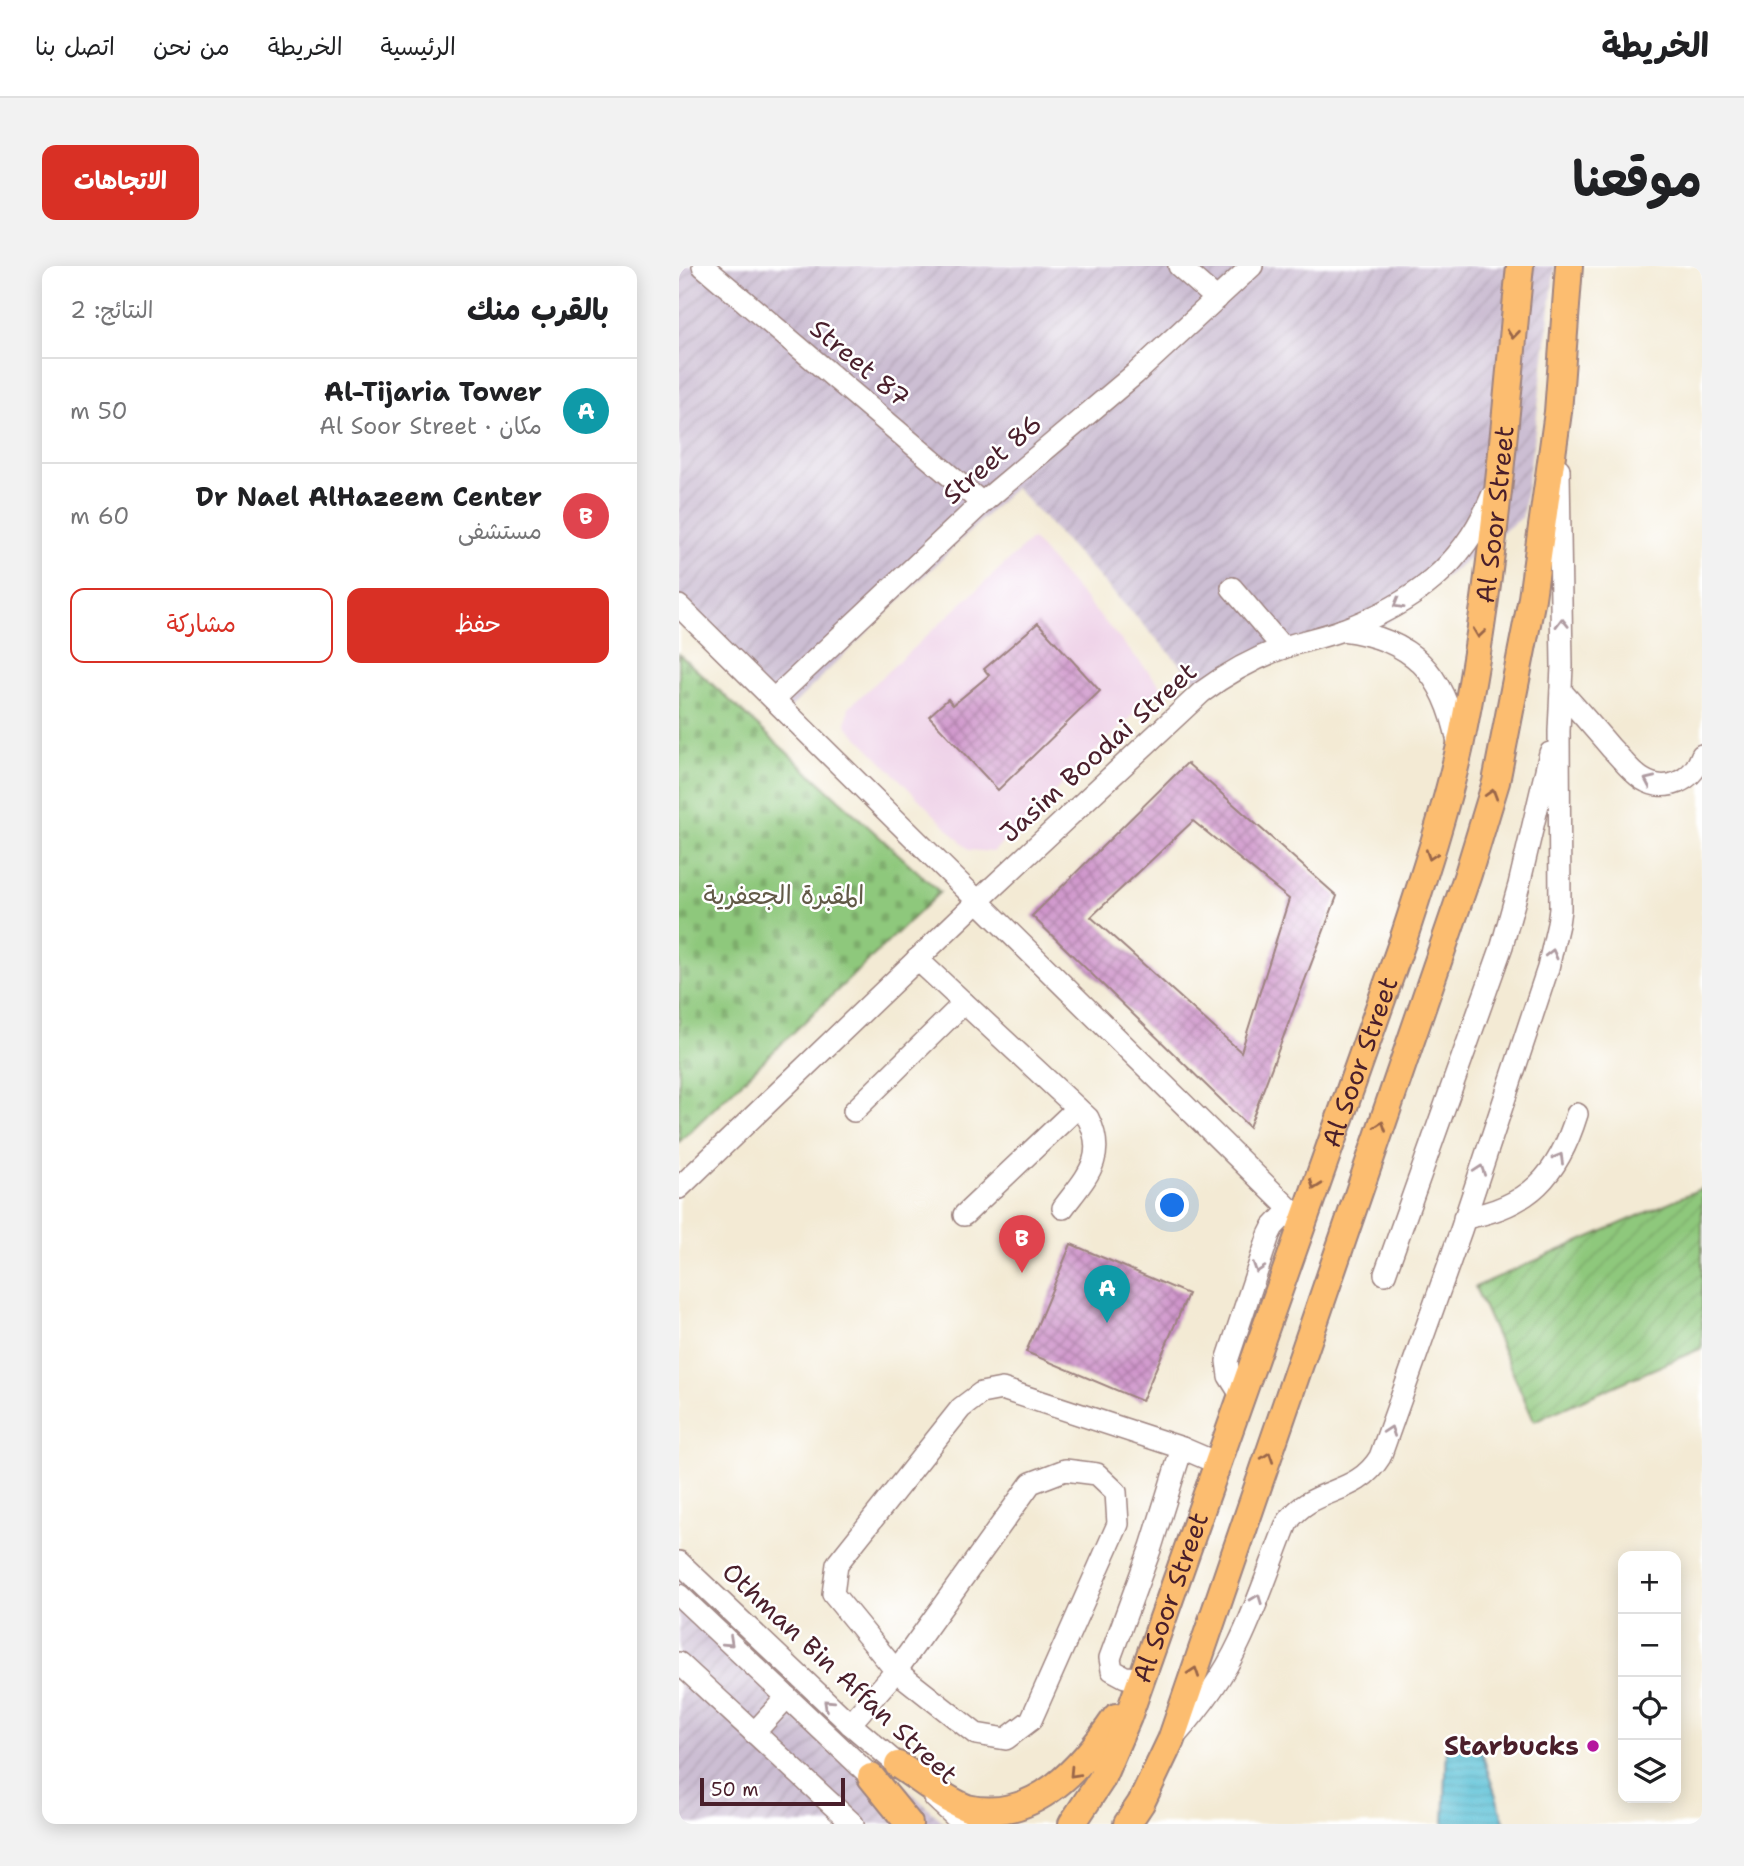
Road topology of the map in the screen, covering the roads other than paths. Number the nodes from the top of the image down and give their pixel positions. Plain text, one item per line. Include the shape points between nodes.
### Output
1 (703, 266) edge
2 (1179, 266) edge
3 (1251, 266) edge
4 (1520, 266) edge
5 (1569, 266) edge
6 (1217, 299) junction
7 (1557, 412) junction
8 (1499, 478) junction
9 (982, 503) junction
10 (1232, 588) dead end
11 (679, 606) edge
12 (1342, 630) junction
13 (1283, 648) junction
14 (1561, 691) junction
15 (774, 699) junction
16 (1559, 731) junction
17 (1459, 747) junction
18 (1702, 755) edge
19 (979, 900) junction
20 (917, 959) junction
21 (964, 1003) junction
22 (1077, 1108) junction
23 (854, 1111) dead end
24 (1577, 1114) dead end
25 (679, 1188) edge
26 (1063, 1208) dead end
27 (964, 1215) dead end
28 (1296, 1215) junction
29 (1464, 1218) junction
30 (1385, 1275) dead end
31 (1182, 1448) junction
32 (1217, 1463) junction
33 (679, 1562) edge
34 (679, 1595) edge
35 (679, 1663) edge
36 (896, 1671) junction
37 (1143, 1678) junction
38 (787, 1697) junction
39 (850, 1724) junction
40 (754, 1733) junction
41 (1171, 1740) junction
42 (898, 1765) junction
43 (871, 1777) junction
44 (853, 1824) edge
45 (909, 1824) edge
46 (919, 1824) edge
47 (963, 1824) edge
48 (1072, 1824) edge
49 (1127, 1824) edge

1 - 9 street, Street 87
2 - 6 street
3 - 6 street, Street 86
4 -> 8 main road, Al Soor Street
5 - 7 main road, Al Soor Street
6 - 9 street, Street 86
14 -> 7 street
41 -> 7 main road, Al Soor Street via 1496,782 1532,598
8 -> 12 street, Jasim Boodai Street via 1476,531 1447,568 1400,603
8 -> 17 main road, Al Soor Street via 1477,651
9 - 15 street, Street 86
10 - 13 street
11 - 15 street
12 - 13 street, Jasim Boodai Street
12 - 17 street, Jasim Boodai Street via 1390,641 1425,667 1449,705
13 - 19 street, Jasim Boodai Street via 1202,692
14 - 16 street
18 -> 14 street via 1685,779 1663,786 1652,783 1628,767
15 - 19 street
29 -> 16 street via 1557,931
16 - 30 street via 1499,956
17 -> 28 main road, Al Soor Street via 1407,928
19 - 20 street, Jasim Boodai Street
19 - 28 street
20 - 21 street
20 - 25 street, Jasim Boodai Street
21 - 22 street
21 - 23 street
22 - 26 street via 1094,1130 1097,1149 1092,1170
22 - 27 street
29 -> 24 street via 1510,1206 1529,1193 1560,1158
28 -> 32 main road, Al Soor Street
41 -> 29 street via 1229,1664 1287,1522 1311,1500 1357,1483 1380,1457
31 - 32 street
31 - 36 street via 1002,1389 982,1393 961,1408 838,1564 833,1594
31 - 37 street via 1110,1658 1112,1670 1125,1677
32 - 37 main road, Al Soor Street
39 -> 33 street, Othman Bin Affan Street
34 -> 38 street, Othman Bin Affan Street
35 - 40 street
36 - 36 street via 1031,1483 1065,1470 1097,1474 1116,1492 1118,1524 1031,1720 1006,1739 976,1734
36 - 39 street
37 -> 42 main road via 1071,1777 1053,1793 1021,1808 1000,1813 970,1810
37 - 48 main road, Al Soor Street via 1101,1780
38 - 40 street
38 - 43 street, Othman Bin Affan Street
39 - 42 street, Othman Bin Affan Street
40 - 44 street
41 - 49 main road, Al Soor Street
42 - 47 street, Othman Bin Affan Street
43 - 45 main road
43 - 46 street, Othman Bin Affan Street

